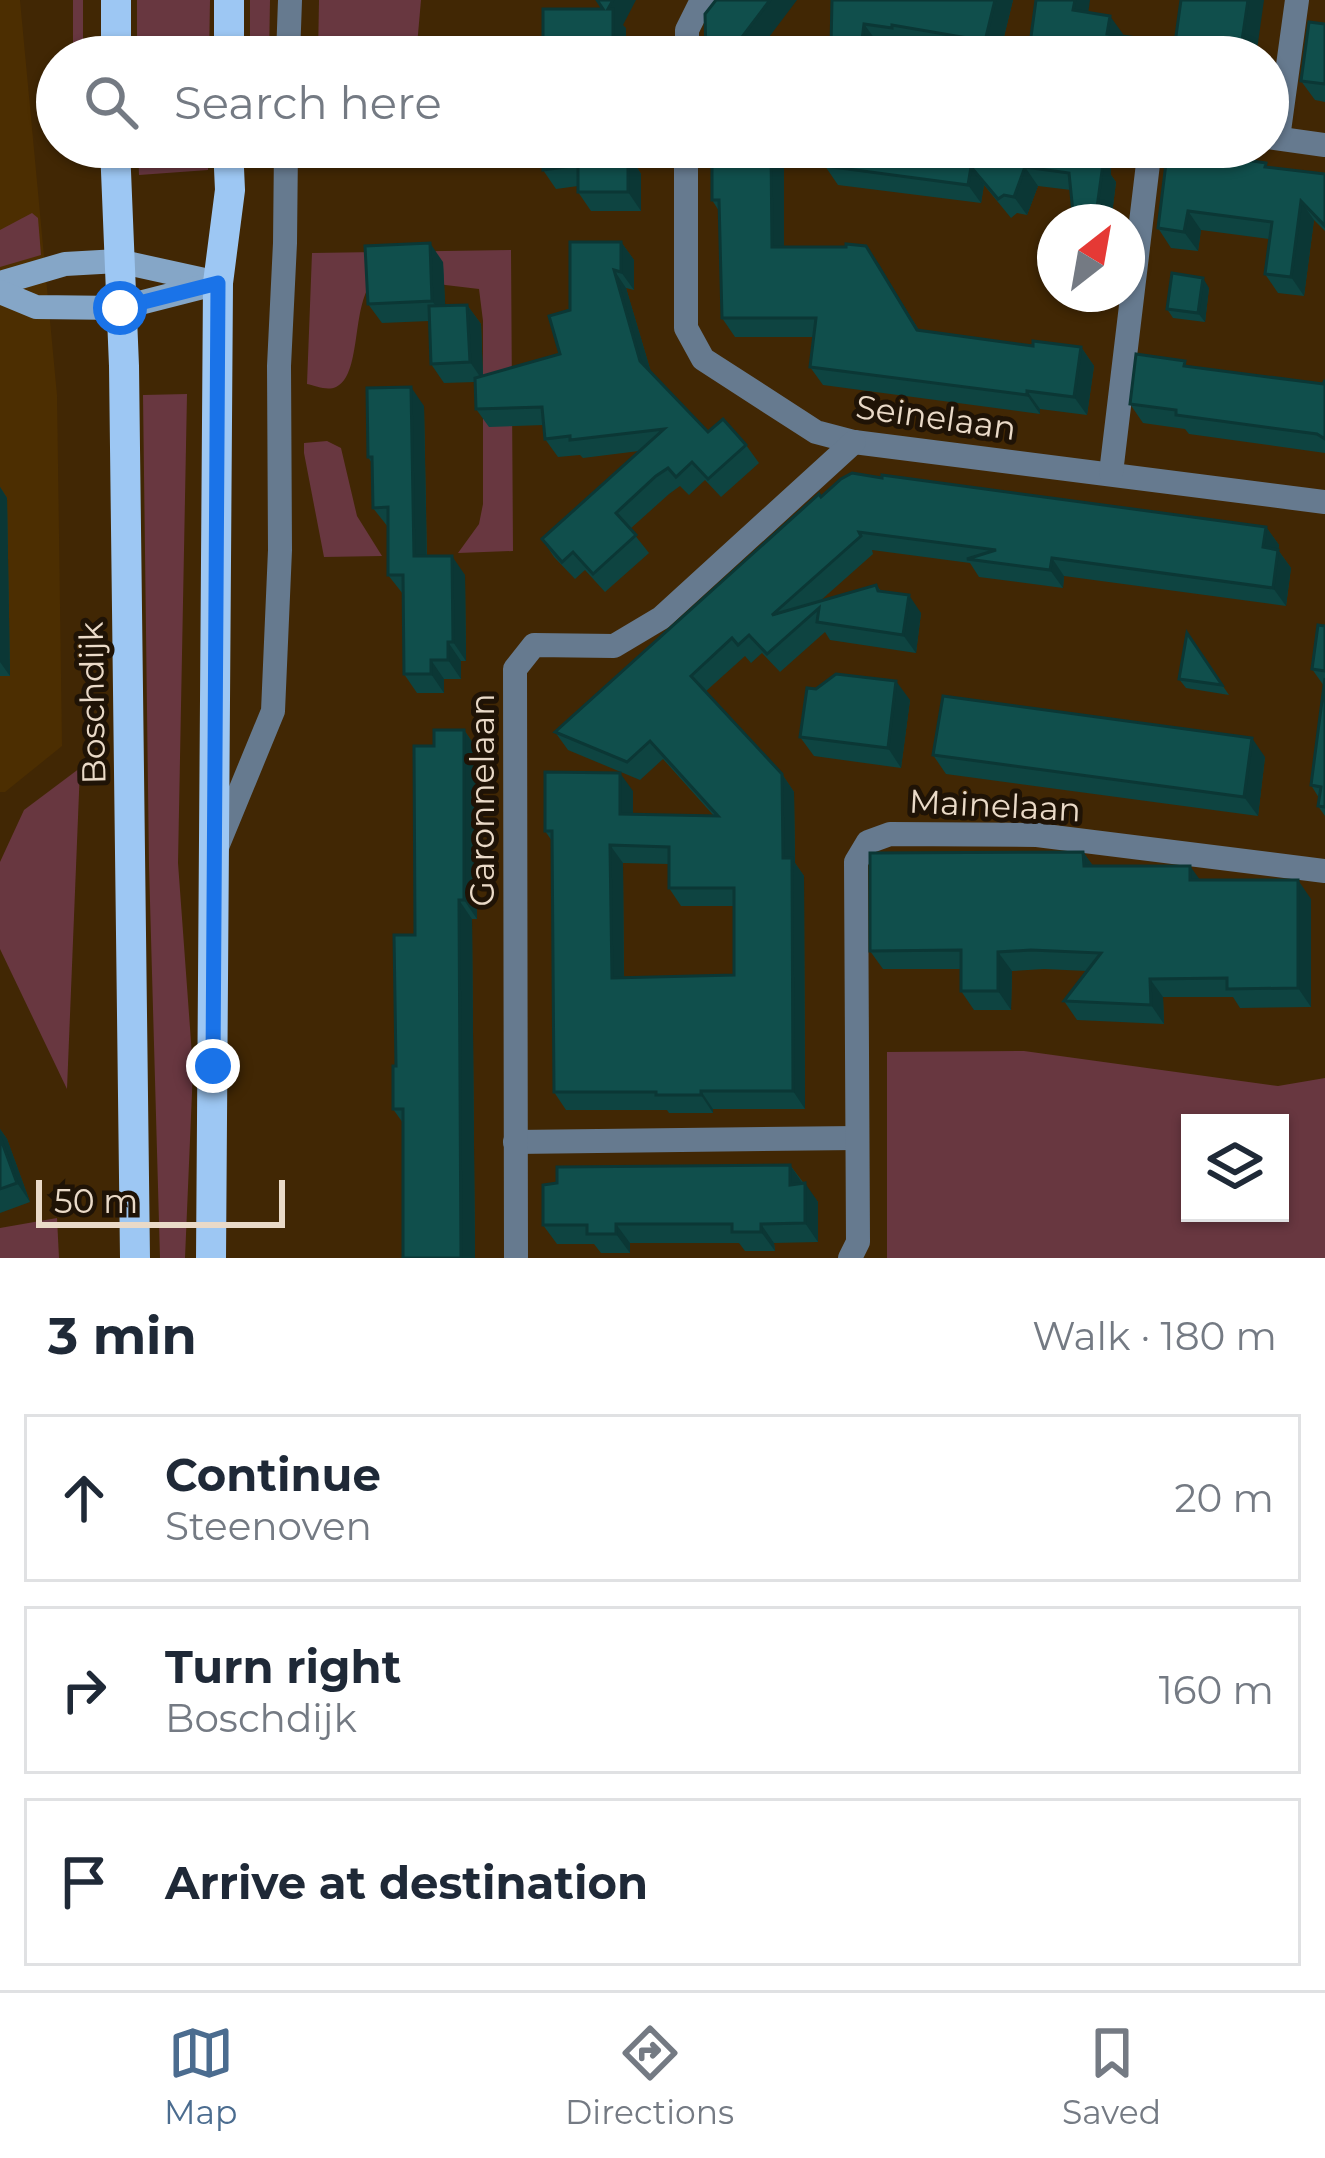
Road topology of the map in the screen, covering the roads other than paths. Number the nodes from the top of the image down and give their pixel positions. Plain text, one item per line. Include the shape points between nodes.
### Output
1 (116, 0) edge
2 (229, 0) edge
3 (290, 0) edge
4 (702, 0) edge
5 (1298, 0) edge
6 (116, 36) edge
7 (229, 36) edge
8 (289, 36) edge
9 (687, 36) edge
10 (1289, 50) edge
11 (1289, 140) edge
12 (1325, 146) edge
13 (116, 168) edge
14 (229, 168) edge
15 (286, 168) edge
16 (686, 168) edge
17 (1147, 168) edge
18 (118, 261) junction
19 (0, 283) edge
20 (218, 283) junction
21 (0, 292) edge
22 (120, 308) junction
23 (854, 442) junction
24 (1111, 473) junction
25 (1325, 502) edge
26 (212, 857) junction
27 (1325, 871) edge
28 (857, 1138) junction
29 (515, 1142) junction
30 (135, 1258) edge
31 (211, 1258) edge
32 (516, 1258) edge
33 (850, 1258) edge

1 - 6 main road
2 - 7 main road
3 - 8 street
4 - 9 street
5 - 10 street
11 - 12 street
13 - 18 main road, Boschdijk
14 - 20 main road
15 - 26 street via 273,711
16 - 23 street, Seinelaan via 686,328 703,359 816,432
17 - 24 street
18 - 19 street via 65,264
18 - 20 street
18 - 22 main road, Boschdijk
20 - 22 street
20 - 26 main road
21 - 22 street via 36,307
22 - 30 main road, Boschdijk
23 - 24 street, Seinelaan
23 - 29 street, Garonnelaan via 661,618 614,646 534,645 515,669
24 - 25 street, Seinelaan
26 - 31 main road
27 - 28 street, Mainelaan via 1037,836 890,834 868,842 856,862
28 - 29 street
28 - 33 street, Mainelaan via 858,1242
29 - 32 street, Garonnelaan

